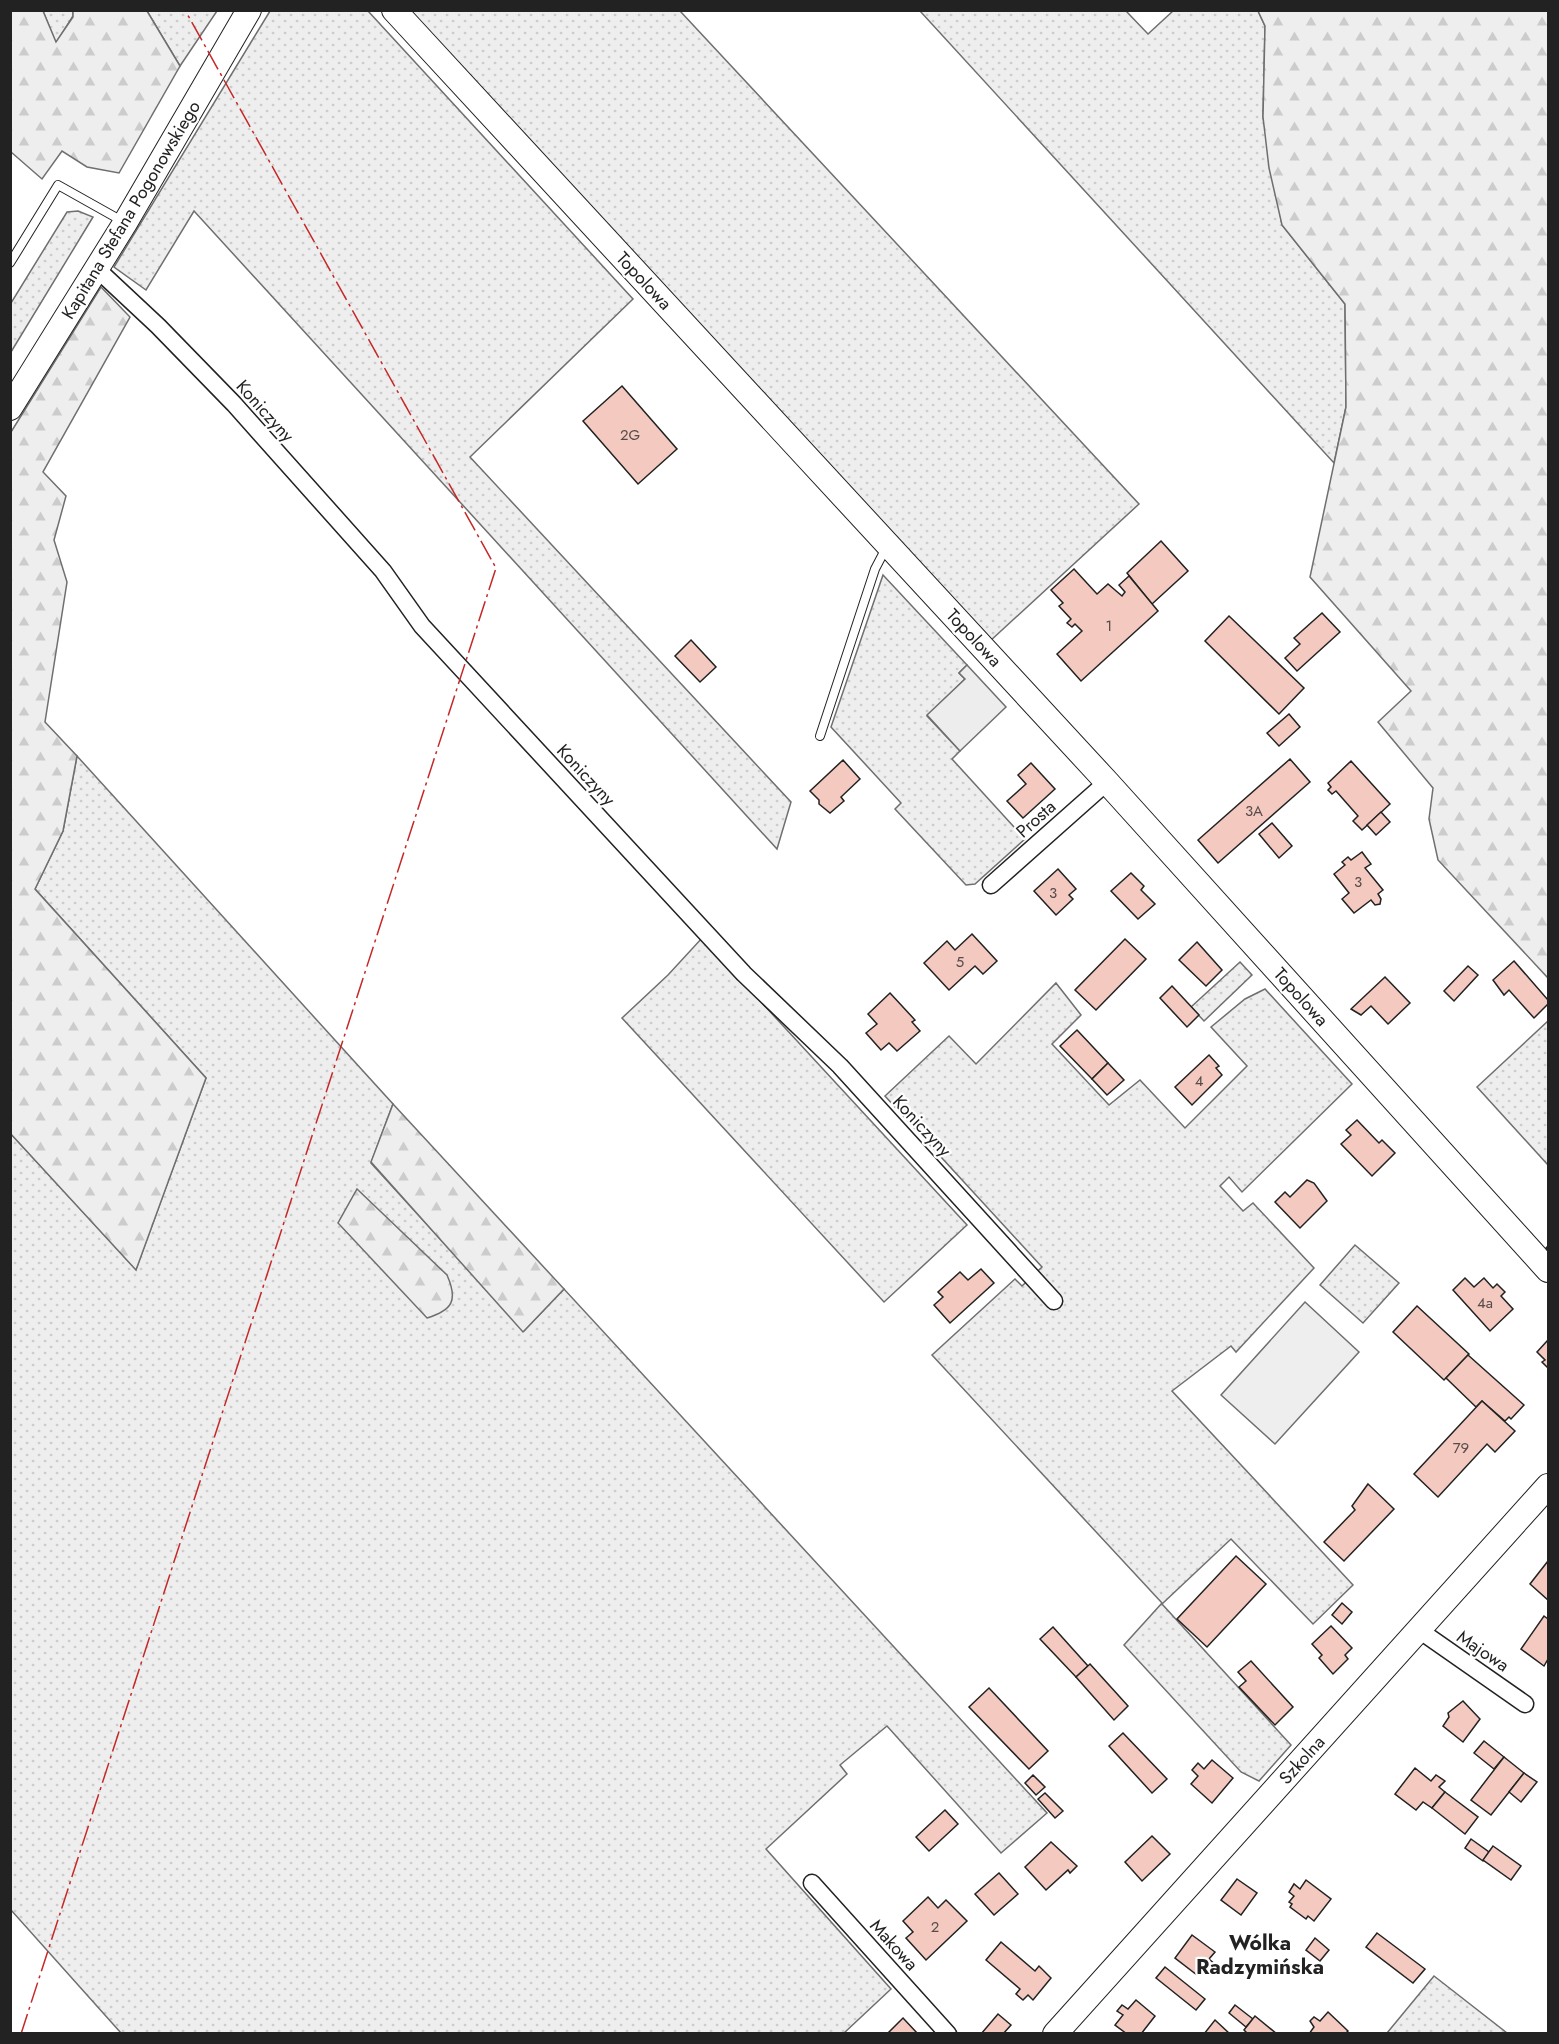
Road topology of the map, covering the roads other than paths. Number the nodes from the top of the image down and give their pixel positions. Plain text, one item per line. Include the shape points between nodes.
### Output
1 (249, 10) edge
2 (394, 10) edge
3 (125, 223) junction
4 (10, 263) edge
5 (97, 269) junction
6 (10, 408) edge
7 (887, 545) junction
8 (820, 736) dead end
9 (1107, 782) junction
10 (991, 885) dead end
11 (1548, 1270) edge
12 (1054, 1301) dead end
13 (1548, 1486) edge
14 (1419, 1630) junction
15 (1525, 1704) dead end
16 (812, 1883) dead end
17 (948, 2034) edge
18 (1055, 2034) edge

1 - 3 street, Kapitana Stefana Pogonowskiego
2 - 7 street, Topolowa
3 - 4 lane via 58,185
3 - 5 street, Kapitana Stefana Pogonowskiego
5 - 6 street, Kapitana Stefana Pogonowskiego
5 - 12 street, Koniczyny via 234,404 383,571 430,635 744,974 840,1066
7 - 8 lane via 875,569
7 - 9 street, Topolowa
9 - 10 street, Prosta
9 - 11 street, Topolowa
13 - 14 street, Szkolna
14 - 15 street, Majowa
14 - 18 street, Szkolna
16 - 17 street, Makowa

